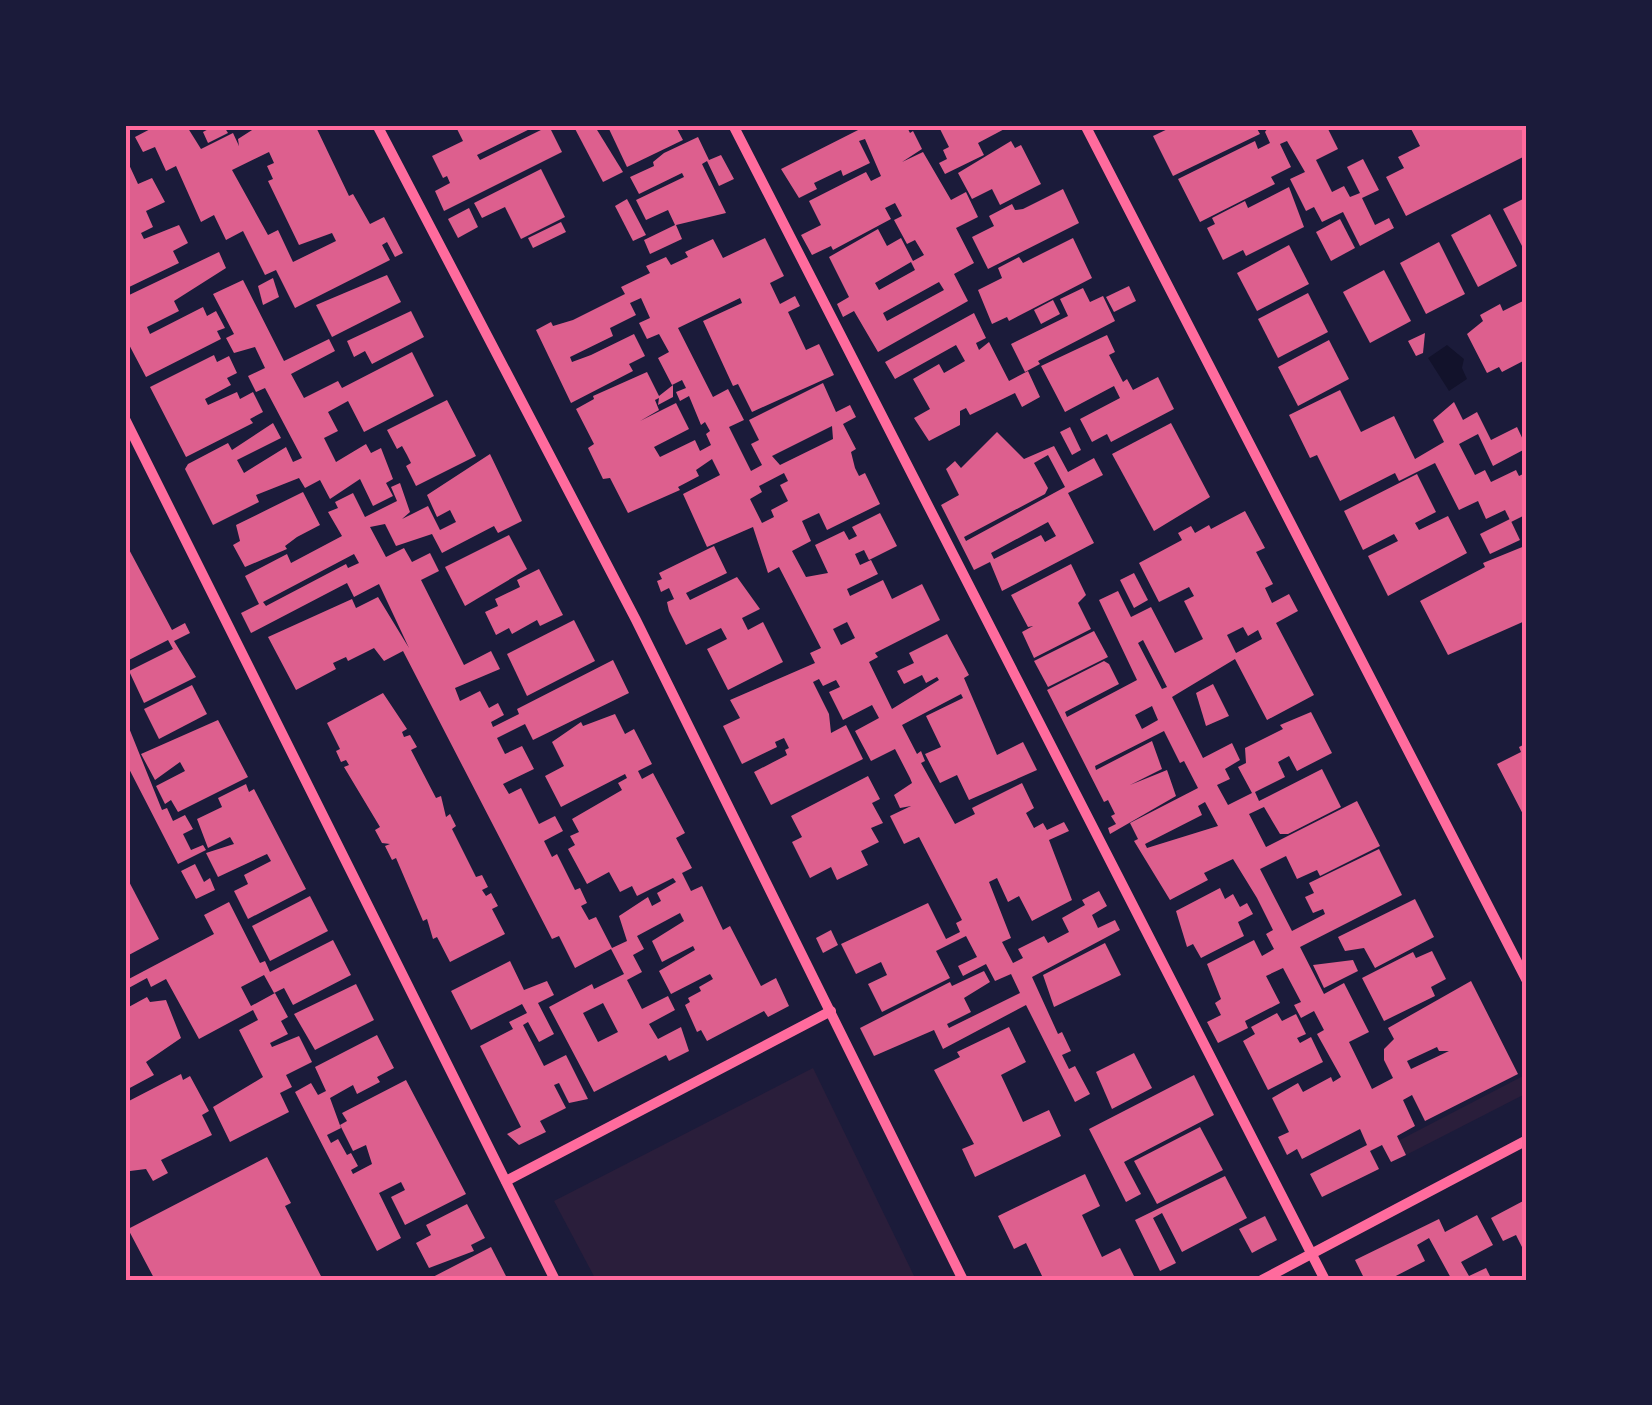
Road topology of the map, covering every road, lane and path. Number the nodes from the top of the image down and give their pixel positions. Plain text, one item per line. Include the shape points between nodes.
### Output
1 (377, 125) edge
2 (732, 125) edge
3 (1086, 125) edge
4 (125, 420) edge
5 (1527, 981) edge
6 (832, 1011) junction
7 (1527, 1140) edge
8 (506, 1181) junction
9 (1312, 1254) junction
10 (554, 1280) edge
11 (963, 1280) edge
12 (1262, 1280) edge
13 (1325, 1280) edge

1 - 6 street
2 - 9 street
3 - 5 street
4 - 8 street
6 - 8 street
6 - 11 street
7 - 9 street
8 - 10 street
9 - 12 street
9 - 13 street

